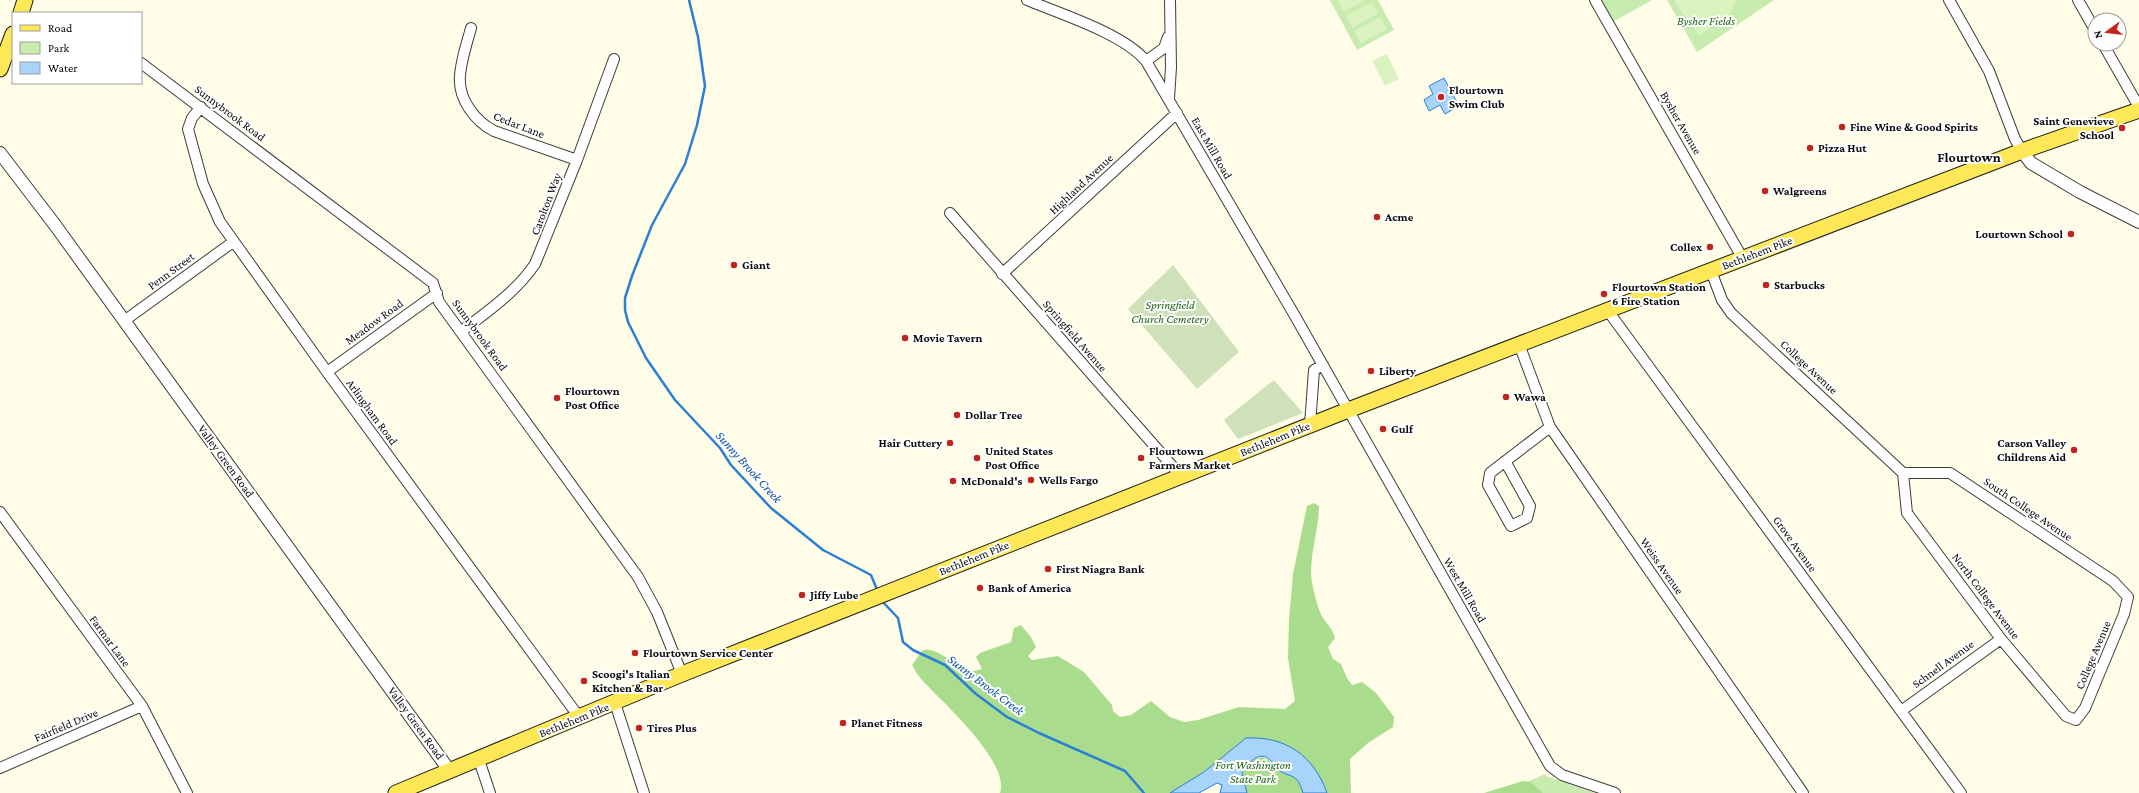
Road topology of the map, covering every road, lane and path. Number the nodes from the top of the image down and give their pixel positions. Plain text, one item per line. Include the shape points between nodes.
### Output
1 (1027, 0) edge
2 (1170, 0) edge
3 (1595, 0) edge
4 (1949, 0) edge
5 (2078, 0) edge
6 (2087, 16) edge
7 (1171, 26) junction
8 (471, 28) dead end
9 (12, 37) edge
10 (2108, 52) edge
11 (614, 59) dead end
12 (1146, 61) junction
13 (142, 64) edge
14 (0, 69) edge
15 (1169, 99) junction
16 (2139, 106) edge
17 (201, 107) junction
18 (2139, 110) edge
19 (1177, 113) junction
20 (2022, 151) junction
21 (0, 153) edge
22 (577, 160) junction
23 (950, 213) dead end
24 (2139, 222) edge
25 (233, 242) junction
26 (1743, 259) junction
27 (1711, 271) junction
28 (1002, 274) junction
29 (437, 293) junction
30 (1608, 311) junction
31 (124, 321) junction
32 (462, 331) junction
33 (1519, 344) junction
34 (1323, 365) junction
35 (327, 372) junction
36 (1348, 410) junction
37 (1310, 425) junction
38 (1550, 427) junction
39 (1505, 461) junction
40 (1903, 473) junction
41 (1182, 476) junction
42 (0, 512) edge
43 (2128, 597) joint
44 (2001, 639) junction
45 (682, 674) junction
46 (615, 703) junction
47 (142, 706) junction
48 (1901, 711) junction
49 (579, 717) junction
50 (2076, 720) joint
51 (479, 760) junction
52 (0, 768) edge
53 (449, 770) junction
54 (187, 793) edge
55 (396, 793) edge
56 (490, 793) edge
57 (644, 793) edge
58 (1616, 793) edge
59 (1803, 793) edge
60 (1961, 793) edge

1 - 12 street, East Mill Road via 1122,42 1139,52
2 - 7 street
3 - 26 street, Bysher Avenue
4 - 20 street via 1989,71
5 - 6 street
7 - 12 street via 1164,48
7 - 15 street
8 - 22 street, Cedar Lane via 460,76 462,93 474,115 494,131
9 - 14 main road
10 - 16 street
11 - 22 street, Carolton Way
12 - 15 street, East Mill Road
13 - 17 street, Sunnybrook Road
15 - 19 street, East Mill Road
17 - 25 street, Arlingham Road via 192,118 188,129 206,194
17 - 29 street, Sunnybrook Road via 422,274 433,283
18 - 20 main road, Bethlehem Pike
19 - 28 street, Highland Avenue
19 - 34 street, East Mill Road
20 - 24 street via 2031,164
20 - 26 main road, Bethlehem Pike
21 - 31 street, Valley Green Road
22 - 32 street, Carolton Way via 544,244 529,274 503,299
23 - 28 street, Springfield Avenue
25 - 31 street, Penn Street
25 - 35 street, Arlingham Road
26 - 27 main road, Bethlehem Pike
27 - 30 main road, Bethlehem Pike
27 - 40 street, College Avenue via 1722,300 1731,313
28 - 41 street, Springfield Avenue
29 - 32 street, Sunnybrook Road via 439,302
29 - 35 street, Meadow Road
30 - 33 main road, Bethlehem Pike
30 - 48 street, Grove Avenue
31 - 53 street, Valley Green Road
32 - 45 street, Sunnybrook Road via 642,583
33 - 36 main road, Bethlehem Pike
33 - 38 street, Weiss Avenue
34 - 36 street, West Mill Road
34 - 37 street via 1314,370
35 - 49 street, Arlingham Road
36 - 37 main road, Bethlehem Pike
36 - 58 street, West Mill Road via 1550,766 1562,774
37 - 41 main road, Bethlehem Pike
38 - 39 street
38 - 59 street, Weiss Avenue
39 - 39 street via 1490,473 1488,485 1511,526 1527,518 1530,506
40 - 43 street, South College Avenue via 1950,473 2113,581
40 - 44 street, North College Avenue via 1907,514
41 - 45 main road, Bethlehem Pike
42 - 47 street, Farmar Lane
43 - 50 street, College Avenue via 2124,614 2085,708
44 - 48 street, Schnell Avenue
44 - 50 street, North College Avenue via 2066,716
45 - 46 main road, Bethlehem Pike
46 - 49 main road, Bethlehem Pike
46 - 57 street
47 - 52 street, Fairfield Drive
47 - 54 street, Farmar Lane
48 - 60 street, Grove Avenue
49 - 51 main road, Bethlehem Pike
51 - 53 main road, Bethlehem Pike
51 - 56 street
53 - 55 main road, Bethlehem Pike

